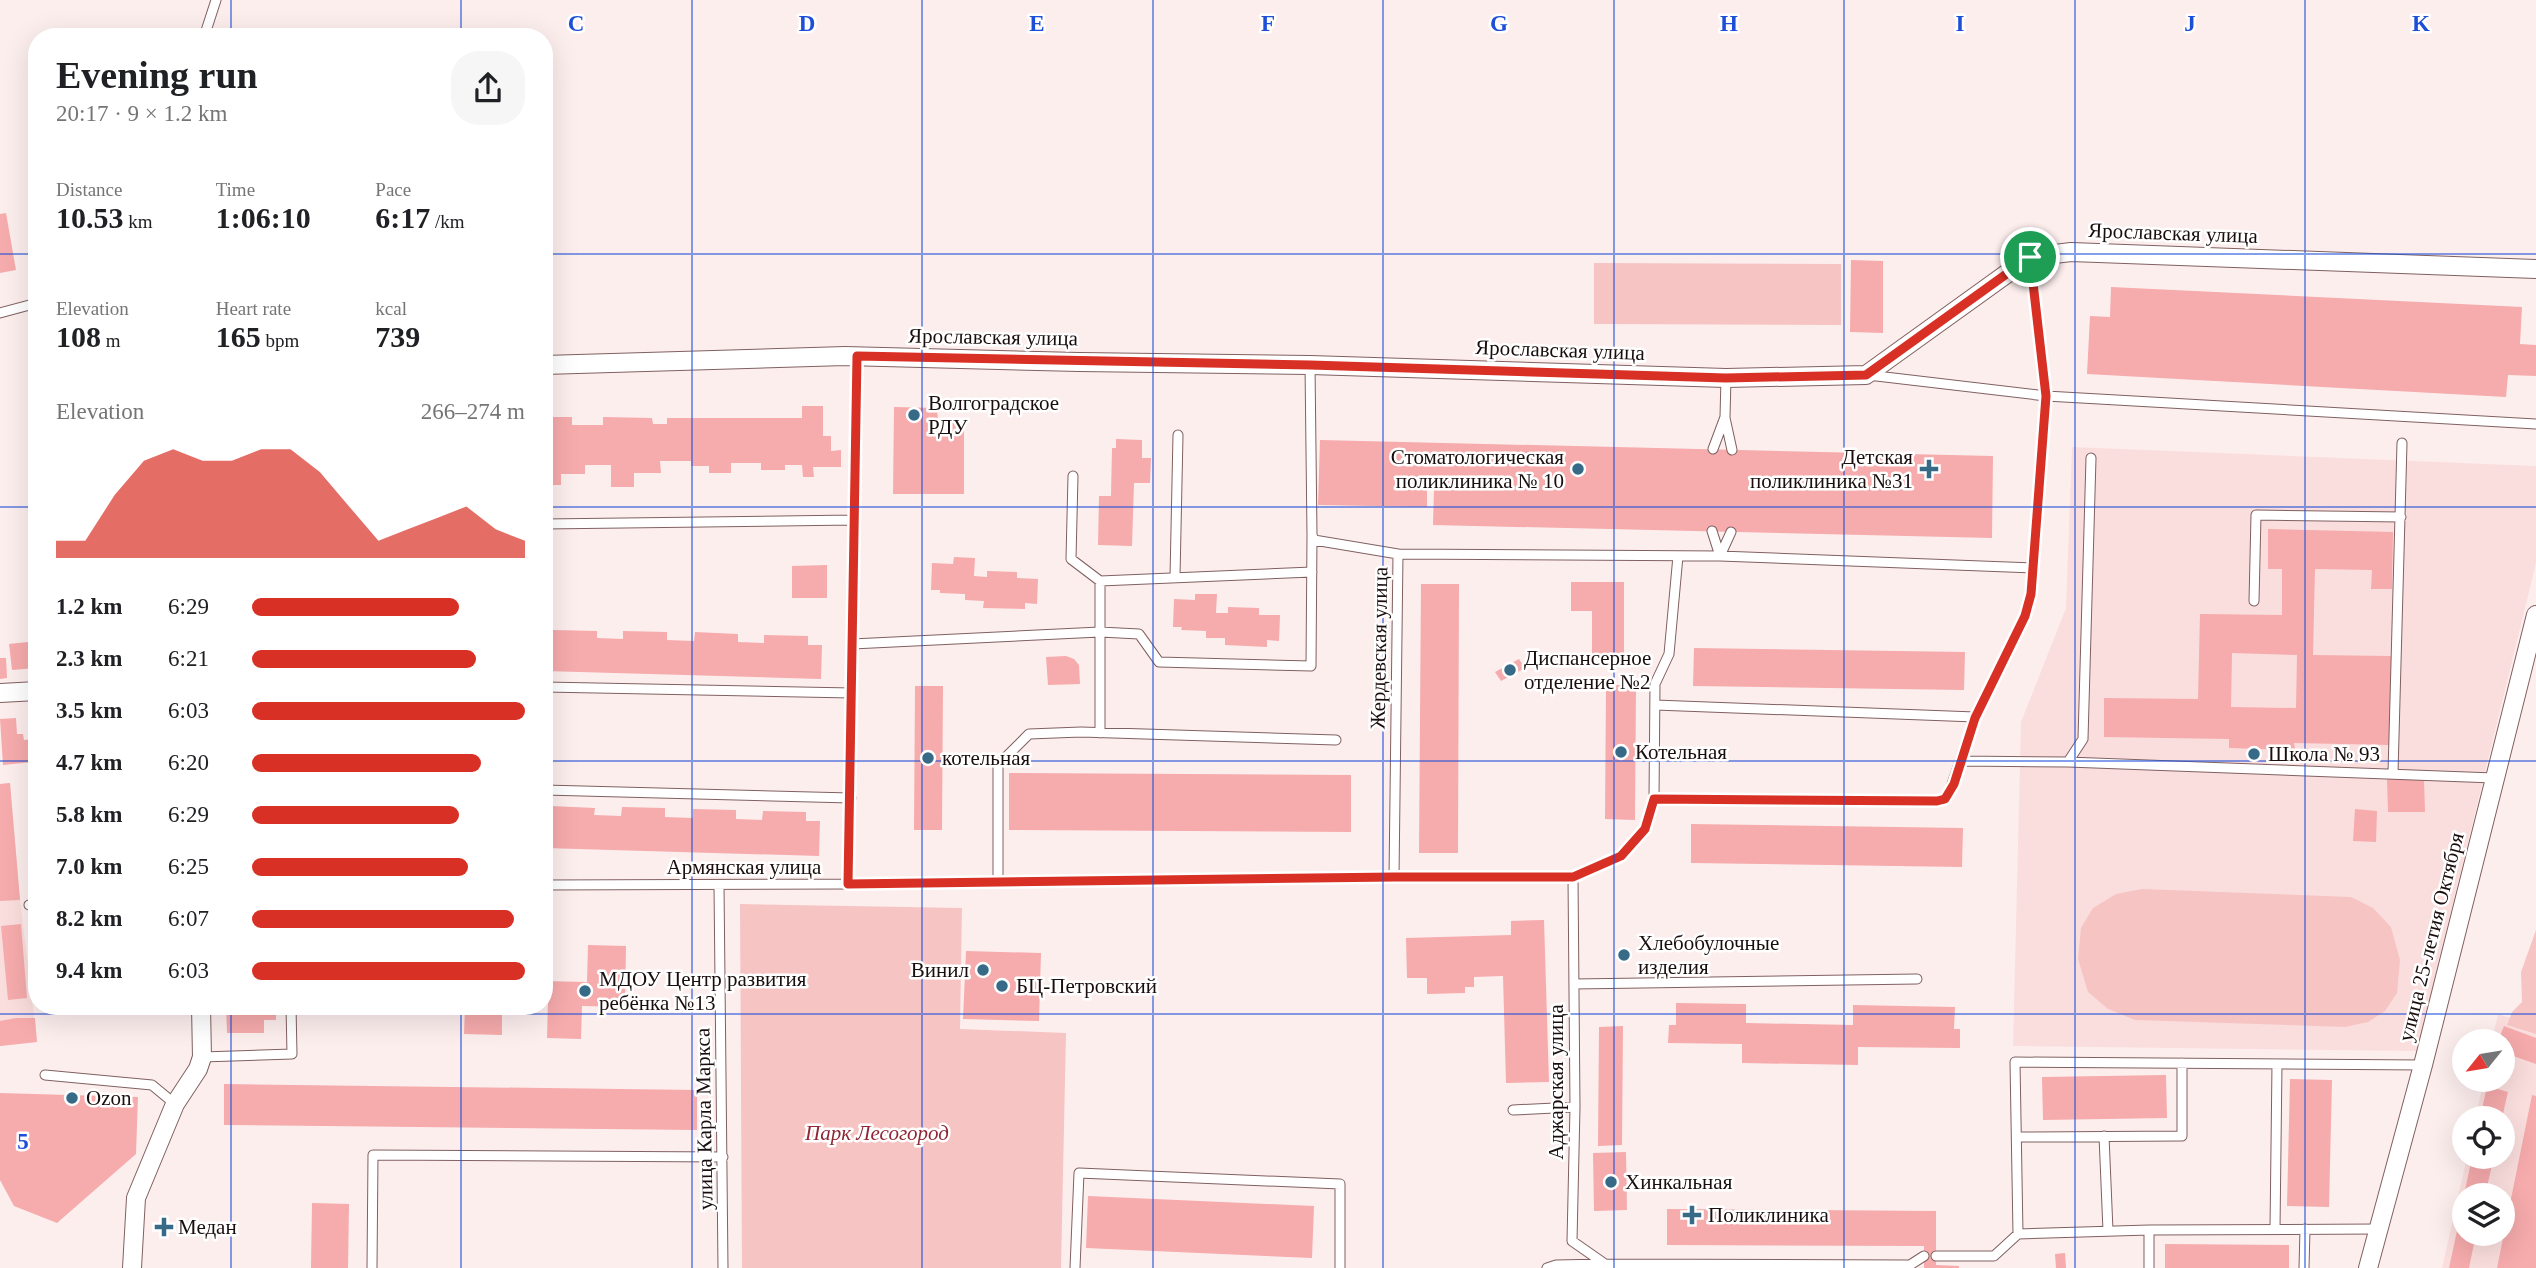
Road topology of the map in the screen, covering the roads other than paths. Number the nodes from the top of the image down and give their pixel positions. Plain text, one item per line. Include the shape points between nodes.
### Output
1 (216, 0) edge
2 (207, 28) edge
3 (2030, 257) junction
4 (2536, 269) edge
5 (28, 305) edge
6 (0, 313) edge
7 (857, 356) junction
8 (553, 365) edge
9 (1310, 365) junction
10 (1866, 375) junction
11 (1726, 378) junction
12 (2046, 396) junction
13 (1725, 416) junction
14 (2536, 424) edge
15 (1178, 435) dead end
16 (2402, 443) dead end
17 (1713, 449) dead end
18 (1732, 450) dead end
19 (2091, 458) dead end
20 (1073, 476) dead end
21 (2401, 517) junction
22 (853, 520) junction
23 (553, 524) edge
24 (1712, 531) dead end
25 (1731, 532) dead end
26 (1312, 535) junction
27 (1398, 554) junction
28 (1678, 555) junction
29 (1720, 556) junction
30 (2034, 568) junction
31 (1312, 572) junction
32 (1175, 577) junction
33 (1100, 581) junction
34 (2254, 601) dead end
35 (2536, 615) edge
36 (1100, 632) junction
37 (852, 644) junction
38 (553, 687) edge
39 (28, 691) edge
40 (0, 693) edge
41 (852, 693) junction
42 (1655, 705) junction
43 (1975, 718) junction
44 (1100, 733) junction
45 (1336, 740) dead end
46 (1961, 761) junction
47 (2068, 762) junction
48 (2393, 773) junction
49 (2494, 778) junction
50 (553, 790) edge
51 (851, 798) junction
52 (1654, 799) junction
53 (1394, 877) junction
54 (1573, 877) junction
55 (998, 882) junction
56 (848, 884) junction
57 (553, 885) edge
58 (719, 885) junction
59 (1917, 979) dead end
60 (1574, 984) junction
61 (201, 1015) edge
62 (291, 1015) edge
63 (202, 1058) junction
64 (2182, 1063) junction
65 (2277, 1064) junction
66 (2423, 1065) junction
67 (46, 1075) dead end
68 (175, 1104) junction
69 (1574, 1107) junction
70 (1513, 1110) dead end
71 (2017, 1136) junction
72 (2104, 1136) junction
73 (723, 1157) junction
74 (2275, 1229) junction
75 (2305, 1229) junction
76 (2378, 1229) junction
77 (2149, 1230) junction
78 (2108, 1231) junction
79 (2018, 1234) junction
80 (1924, 1256) dead end
81 (1936, 1256) dead end
82 (1994, 1256) junction
83 (1606, 1266) edge
84 (1910, 1266) edge
85 (132, 1268) edge
86 (372, 1268) edge
87 (723, 1268) edge
88 (1075, 1268) edge
89 (1340, 1268) edge
90 (1547, 1268) edge
91 (1994, 1268) edge
92 (2149, 1268) edge
93 (2304, 1268) edge
94 (2368, 1268) edge

1 - 2 lane
3 - 4 street, Ярославская улица via 2071,252
3 - 10 street, Ярославская улица
3 - 12 lane
5 - 6 lane
7 - 8 street, Ярославская улица
7 - 9 street, Ярославская улица
7 - 22 lane
9 - 11 street, Ярославская улица
9 - 26 lane
10 - 11 street, Ярославская улица
10 - 12 lane
11 - 13 lane
12 - 14 lane
12 - 30 lane
13 - 17 lane
13 - 18 lane
15 - 32 lane
16 - 21 lane
19 - 47 lane via 2083,739
20 - 33 lane via 1072,559
21 - 34 lane via 2256,515
21 - 48 lane
22 - 23 lane
22 - 37 lane
24 - 29 lane
25 - 29 lane
26 - 27 lane, Жердевская улица via 1314,540
26 - 31 lane
27 - 28 lane
27 - 53 lane, Жердевская улица
28 - 29 lane
28 - 42 lane via 1670,654 1655,684
29 - 30 lane
30 - 43 lane via 2025,616
31 - 32 lane
31 - 36 lane via 1311,666 1159,662 1139,634
32 - 33 lane
33 - 36 lane
35 - 49 street, улица 25-летия Октября
36 - 37 lane
36 - 44 lane
37 - 41 lane
38 - 41 lane
39 - 40 street
41 - 51 lane
42 - 43 lane
42 - 52 lane
43 - 46 lane
44 - 45 lane
44 - 55 lane via 1029,734 998,765
46 - 47 lane
46 - 52 lane via 1948,796 1937,801
47 - 48 lane
48 - 49 lane
49 - 66 street, улица 25-летия Октября
50 - 51 lane
51 - 56 lane
52 - 54 lane via 1645,829 1621,856
53 - 54 lane, Армянская улица
53 - 55 lane, Армянская улица
54 - 60 lane, Аджарская улица
55 - 56 lane, Армянская улица
56 - 58 lane, Армянская улица
57 - 58 lane, Армянская улица
58 - 73 lane, улица Карла Маркса
59 - 60 lane
60 - 69 lane, Аджарская улица
61 - 63 street
62 - 63 lane via 292,1054
63 - 68 street
64 - 65 lane
64 - 71 lane via 2015,1062
64 - 72 lane via 2182,1136
65 - 66 lane
65 - 74 lane
66 - 76 street, улица 25-летия Октября
67 - 68 lane via 152,1085
68 - 85 street via 136,1198
69 - 70 lane
69 - 83 lane, Аджарская улица via 1572,1241
71 - 72 lane
71 - 79 lane
72 - 78 lane
73 - 86 lane via 373,1154
73 - 87 lane, улица Карла Маркса
74 - 75 lane
74 - 77 lane
75 - 76 lane
75 - 93 lane
76 - 94 street, улица 25-летия Октября
77 - 78 lane
77 - 92 lane
78 - 79 lane
79 - 82 lane
80 - 84 lane
81 - 82 lane
82 - 91 lane
83 - 84 lane
83 - 90 lane
88 - 89 lane via 1079,1173 1340,1184

